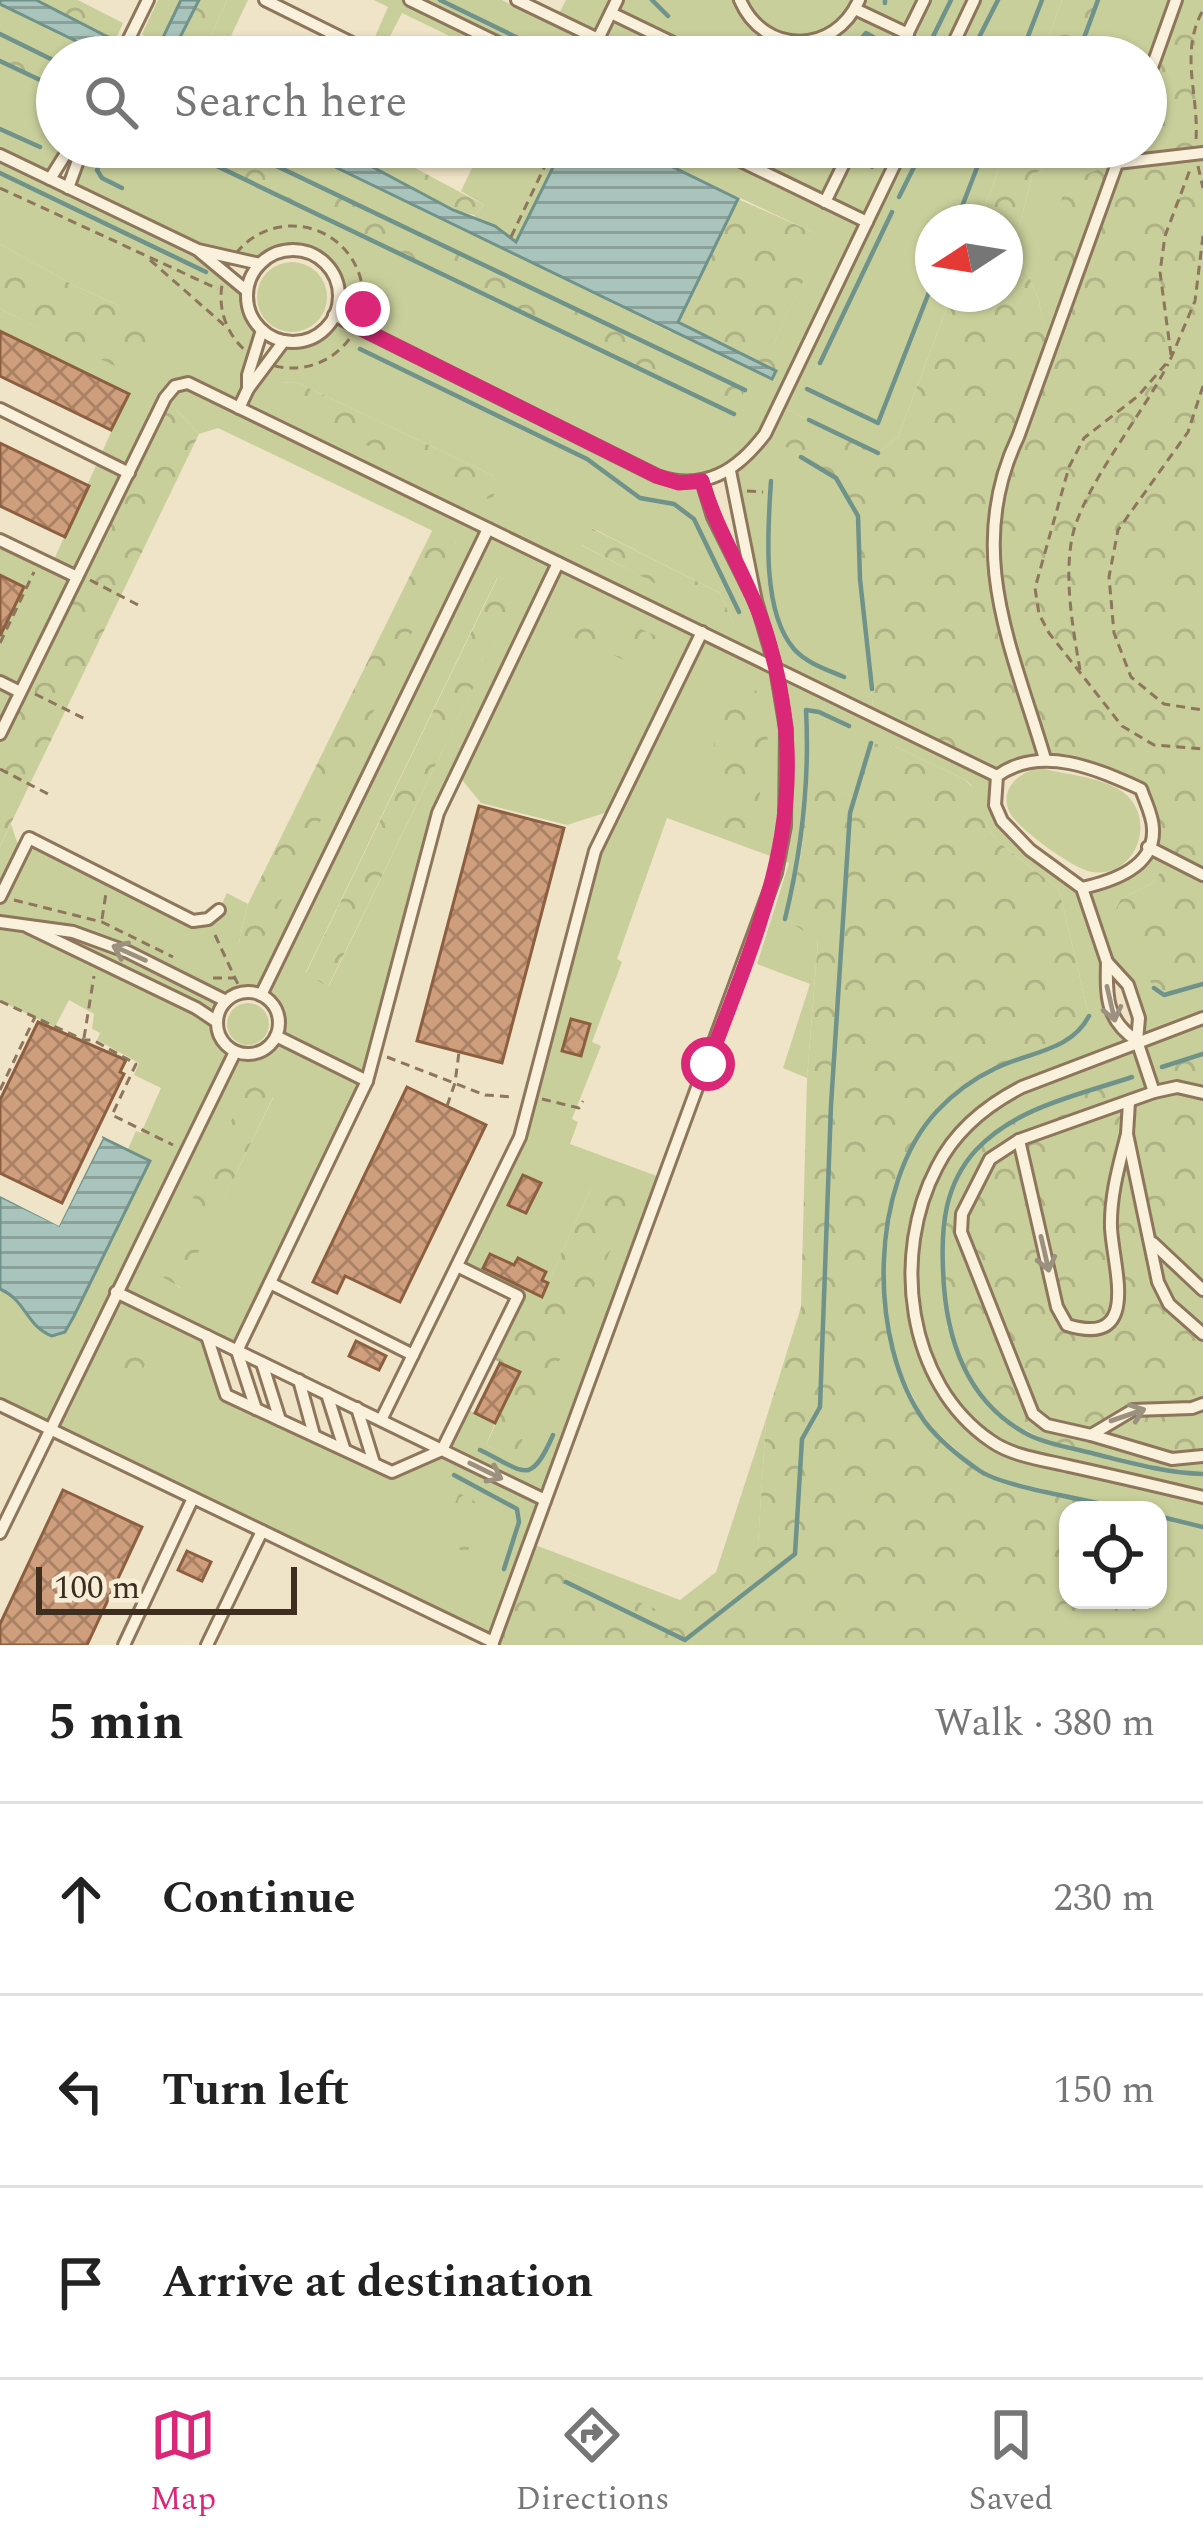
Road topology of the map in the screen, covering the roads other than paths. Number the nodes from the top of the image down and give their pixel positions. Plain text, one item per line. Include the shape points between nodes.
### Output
1 (131, 0) edge
2 (266, 0) edge
3 (410, 0) edge
4 (517, 0) edge
5 (617, 0) edge
6 (740, 0) edge
7 (924, 0) edge
8 (974, 0) edge
9 (1176, 0) edge
10 (146, 3) edge
11 (857, 4) edge
12 (611, 13) junction
13 (908, 34) joint
14 (131, 36) edge
15 (338, 36) edge
16 (484, 36) edge
17 (590, 36) edge
18 (600, 36) edge
19 (656, 36) edge
20 (778, 36) edge
21 (822, 36) edge
22 (957, 36) edge
23 (1163, 36) edge
24 (1199, 153) edge
25 (0, 155) edge
26 (1167, 157) edge
27 (57, 168) edge
28 (75, 168) edge
29 (755, 168) edge
30 (842, 168) edge
31 (893, 168) edge
32 (1116, 168) edge
33 (50, 179) junction
34 (68, 188) junction
35 (825, 202) junction
36 (867, 222) junction
37 (260, 264) junction
38 (229, 265) junction
39 (247, 290) junction
40 (334, 315) junction
41 (262, 330) junction
42 (284, 341) junction
43 (248, 389) junction
44 (239, 408) junction
45 (0, 409) edge
46 (730, 471) junction
47 (129, 473) junction
48 (702, 481) junction
49 (488, 529) junction
50 (0, 540) edge
51 (558, 563) junction
52 (78, 575) junction
53 (756, 601) junction
54 (701, 632) junction
55 (776, 669) junction
56 (0, 682) edge
57 (21, 690) junction
58 (0, 734) edge
59 (1045, 759) junction
60 (997, 776) junction
61 (1148, 848) junction
62 (1203, 875) edge
63 (1082, 888) junction
64 (0, 897) edge
65 (214, 914) road end
66 (0, 922) edge
67 (25, 925) junction
68 (1107, 962) junction
69 (261, 995) junction
70 (226, 1000) junction
71 (1203, 1018) edge
72 (217, 1022) junction
73 (276, 1036) junction
74 (1136, 1041) junction
75 (235, 1052) junction
76 (368, 1081) junction
77 (1154, 1092) junction
78 (1203, 1093) edge
79 (1129, 1102) junction
80 (1126, 1134) junction
81 (1019, 1140) junction
82 (1150, 1238) junction
83 (457, 1266) junction
84 (1185, 1275) junction
85 (1203, 1280) edge
86 (270, 1283) junction
87 (1203, 1290) edge
88 (116, 1292) junction
89 (1203, 1334) edge
90 (207, 1336) junction
91 (237, 1351) junction
92 (413, 1355) junction
93 (262, 1363) junction
94 (298, 1380) junction
95 (327, 1394) junction
96 (1203, 1404) edge
97 (0, 1406) edge
98 (256, 1408) junction
99 (357, 1408) junction
100 (280, 1420) junction
101 (381, 1420) junction
102 (49, 1429) junction
103 (314, 1435) junction
104 (1091, 1435) junction
105 (344, 1450) junction
106 (442, 1450) junction
107 (1203, 1456) edge
108 (374, 1463) junction
109 (1203, 1497) edge
110 (193, 1498) junction
111 (545, 1500) junction
112 (262, 1532) junction
113 (0, 1534) edge
114 (492, 1644) edge
115 (124, 1645) edge
116 (207, 1645) edge

1 - 10 lane
2 - 15 lane
3 - 16 lane
4 - 17 lane
5 - 12 lane
6 - 20 lane via 761,30
7 - 13 lane
8 - 22 lane
9 - 23 lane
10 - 14 lane
11 - 13 lane
11 - 21 lane via 836,32
12 - 18 lane
12 - 19 lane
24 - 26 lane
25 - 33 lane
27 - 33 lane
28 - 34 lane
29 - 35 lane
30 - 35 lane
31 - 36 lane
32 - 59 lane via 1000,475 994,511 993,580
33 - 34 lane
34 - 38 lane
35 - 36 lane
36 - 46 lane via 765,434
37 - 38 lane
37 - 39 lane
37 - 40 lane via 280,251 313,254 335,278
38 - 39 lane
39 - 41 lane
40 - 42 lane via 316,335
40 - 48 lane via 657,476
41 - 42 lane
41 - 43 lane
42 - 43 lane
43 - 44 lane
44 - 47 lane via 188,383 175,386
44 - 49 lane
45 - 47 lane
46 - 48 lane
46 - 53 lane
47 - 52 lane
48 - 53 lane
49 - 51 lane
49 - 69 lane
50 - 52 lane
51 - 54 lane
51 - 76 lane via 438,813
52 - 57 lane
53 - 55 lane
54 - 55 lane
54 - 83 lane via 595,851 520,1137
55 - 60 lane
55 - 111 lane via 788,774 776,873
56 - 57 lane
57 - 58 lane
59 - 60 lane via 1016,762
59 - 61 lane via 1142,790 1154,830
60 - 63 lane via 1002,821
61 - 62 lane
61 - 63 lane via 1113,881
63 - 68 lane
64 - 65 lane via 29,838 193,921
66 - 67 lane
70 -> 67 lane via 117,948
67 - 72 lane
68 - 74 lane via 1128,986 1139,1018
68 -> 74 lane via 1117,1028
69 - 70 lane
69 - 73 lane via 277,1012
70 - 72 lane
71 - 74 lane
72 - 75 lane
73 - 75 lane via 259,1053
73 - 76 lane
74 - 77 lane
74 - 109 lane via 998,1100 958,1136 938,1163 918,1223 917,1329 937,1384 995,1444
75 - 88 lane
76 - 86 lane
77 - 78 lane
77 - 79 lane
79 - 80 lane
79 - 81 lane
81 -> 80 lane via 1057,1307 1067,1324 1084,1330 1103,1327 1120,1301 1113,1189
80 - 82 lane
81 - 104 lane via 990,1159 962,1214 962,1232 1033,1414
82 - 84 lane
82 - 89 lane via 1169,1304
83 - 92 lane
83 - 106 lane via 518,1296
84 - 85 lane
84 - 87 lane
86 - 91 lane
86 - 92 lane
88 - 90 lane
88 - 102 lane
90 - 91 lane
90 - 98 lane via 226,1396
91 - 93 lane
91 - 98 lane
92 - 101 lane
93 - 94 lane
93 - 100 lane
94 - 95 lane
94 - 103 lane
95 - 99 lane
95 - 105 lane
104 -> 96 lane via 1133,1410
97 - 102 lane
98 - 100 lane
99 - 101 lane
99 - 108 lane
100 - 103 lane
101 - 106 lane
102 - 110 lane
102 - 113 lane
103 - 105 lane
104 - 107 lane via 1172,1459
105 - 108 lane
106 - 108 lane via 392,1472
106 -> 111 lane
110 - 112 lane
110 - 115 lane
111 - 114 lane
112 - 114 lane
112 - 116 lane

